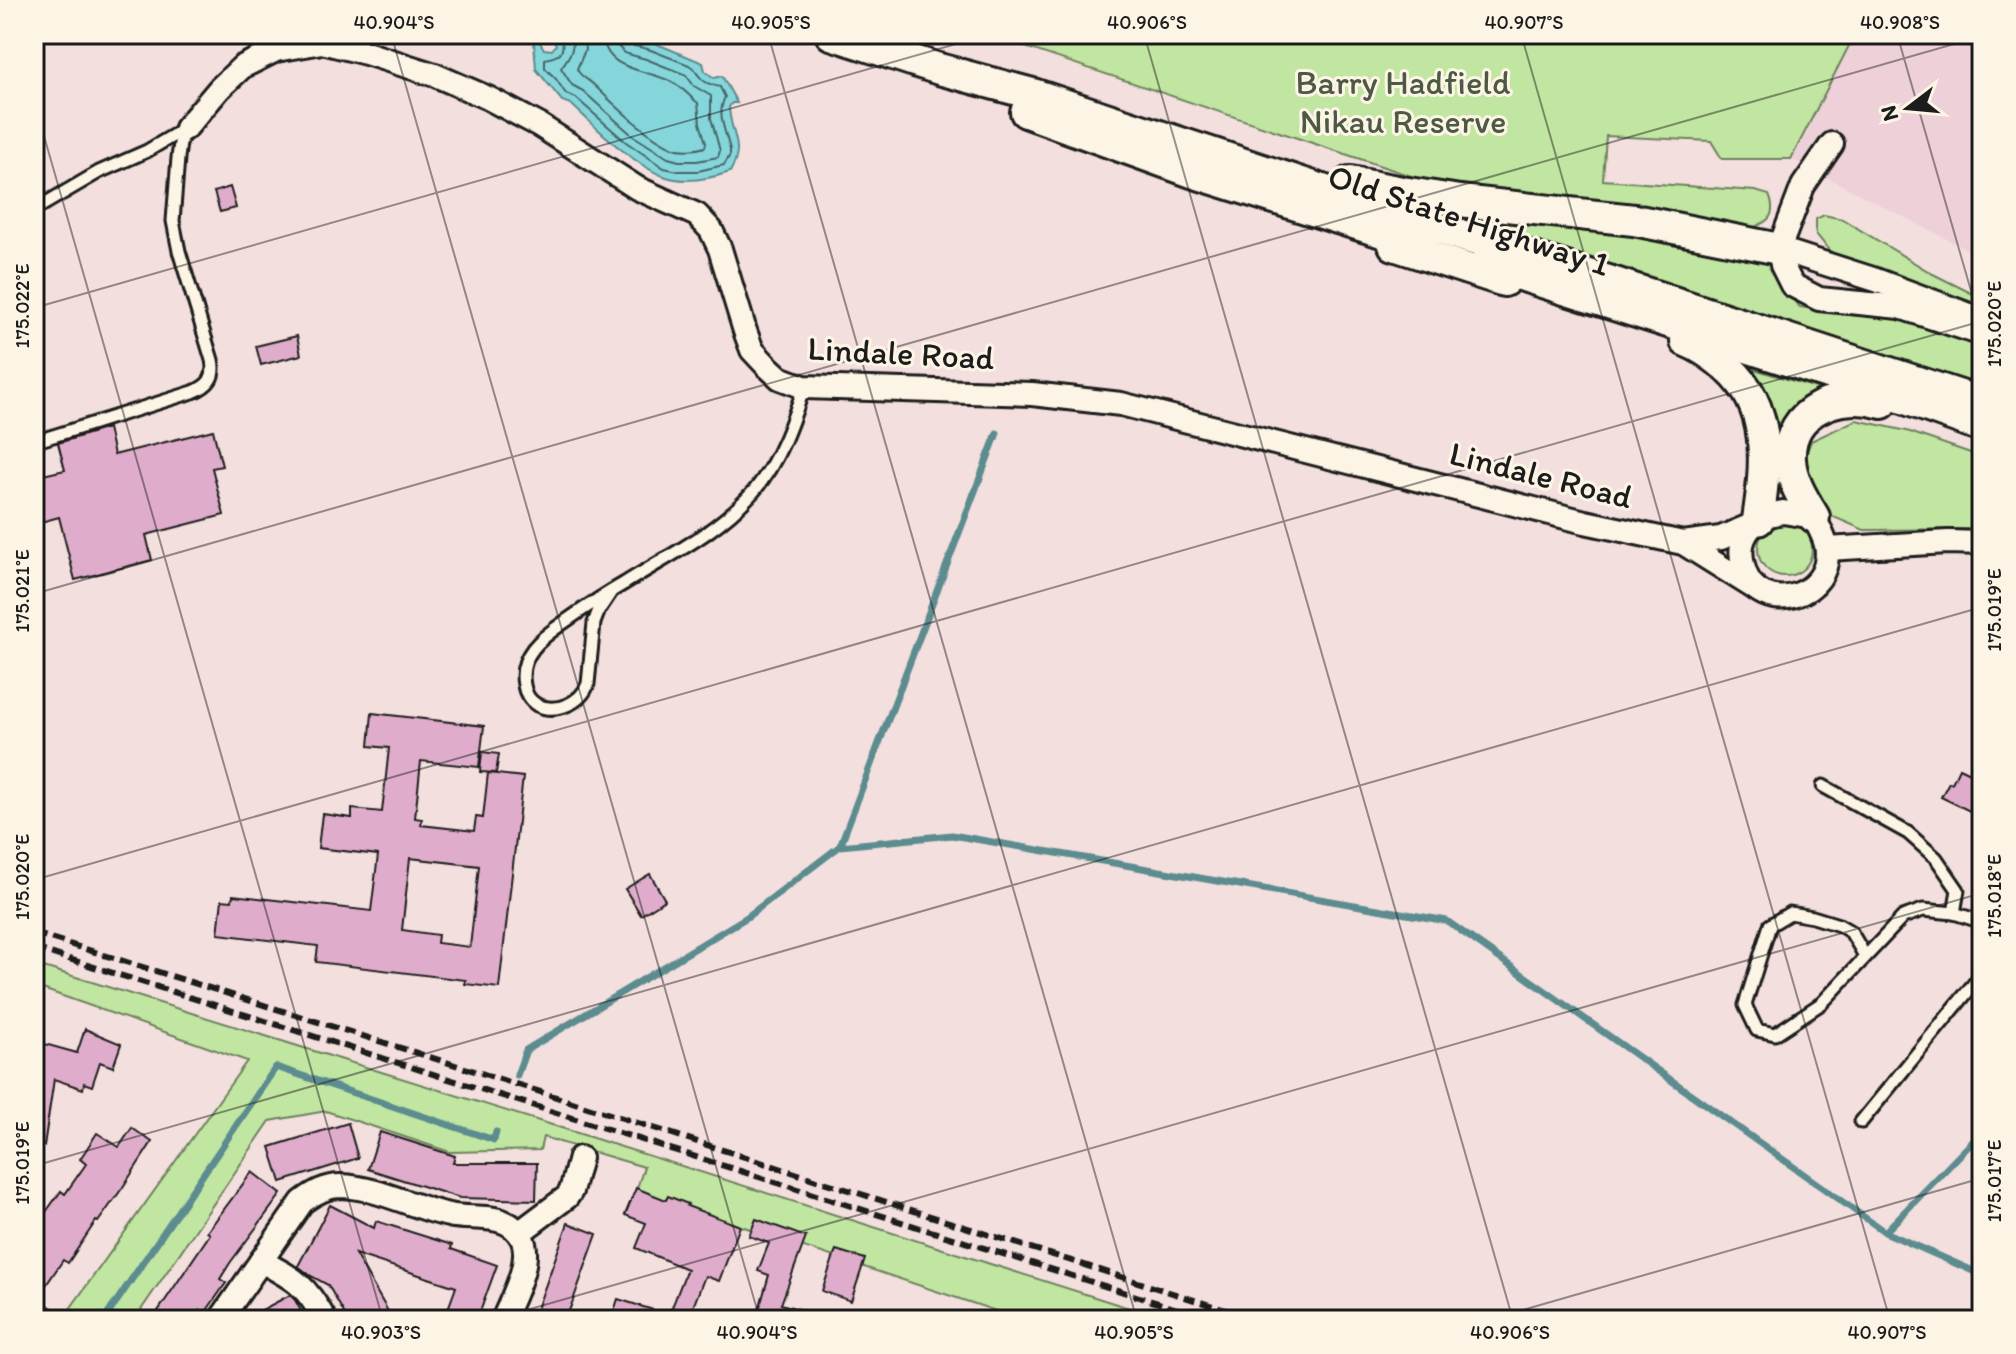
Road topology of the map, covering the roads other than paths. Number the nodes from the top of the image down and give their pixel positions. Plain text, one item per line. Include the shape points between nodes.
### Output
1 (831, 34) edge
2 (939, 69) junction
3 (186, 128) junction
4 (1832, 144) dead end
5 (1207, 151) junction
6 (1242, 188) junction
7 (34, 210) edge
8 (1779, 249) junction
9 (1982, 320) edge
10 (1982, 334) edge
11 (804, 387) junction
12 (1982, 403) edge
13 (1982, 426) edge
14 (1982, 437) edge
15 (34, 442) edge
16 (1814, 517) junction
17 (1755, 522) junction
18 (1683, 543) junction
19 (1982, 543) edge
20 (1827, 549) junction
21 (1758, 590) junction
22 (611, 592) junction
23 (1823, 786) dead end
24 (1954, 913) junction
25 (1982, 922) edge
26 (1865, 956) junction
27 (1982, 974) edge
28 (1861, 1122) dead end
29 (580, 1158) dead end
30 (519, 1233) junction
31 (261, 1261) junction
32 (220, 1320) edge
33 (325, 1320) edge
34 (503, 1320) edge

1 - 2 main road, Old State Highway 1
2 - 5 main road, Old State Highway 1
2 - 6 main road, Old State Highway 1 via 1038,117
3 - 7 lane
3 - 11 street, Lindale Road via 242,67 276,50 322,42 435,75 539,125 637,188 697,215 720,249 752,350 780,378
3 - 15 lane via 173,221 212,360 212,378 193,392
4 - 8 street via 1803,186
5 - 8 main road via 1402,192 1634,220
5 - 12 main road, Old State Highway 1
6 - 13 main road, Old State Highway 1
6 - 17 main road via 1314,218 1697,345 1717,358 1741,380 1760,417 1765,460
8 - 9 street
8 - 10 street via 1792,285 1819,299 1900,307
11 - 18 street, Lindale Road via 1032,394 1121,404
11 - 22 lane via 782,446 755,489 712,529
14 - 16 main road via 1876,402 1831,401 1798,425 1791,443 1797,486
16 - 17 street via 1783,512
16 - 20 street
17 - 18 street via 1721,538
17 - 21 street via 1743,541 1741,558 1746,576
18 - 21 street, Lindale Road
19 - 20 street
20 - 21 street via 1825,571 1814,587 1795,597
22 - 22 lane via 594,623 585,692 563,707 536,704 523,683 529,653
23 - 24 lane via 1908,833 1936,858 1958,890
24 - 25 lane
24 - 26 lane via 1923,910 1903,917
26 - 26 lane via 1822,1003 1775,1034 1757,1030 1745,1005 1770,925 1790,913 1839,925 1851,932
27 - 28 lane
29 - 30 street via 567,1197
30 - 31 street via 503,1221 447,1215 337,1186 302,1202
30 - 34 street via 525,1261
31 - 32 street
31 - 33 street via 300,1284

